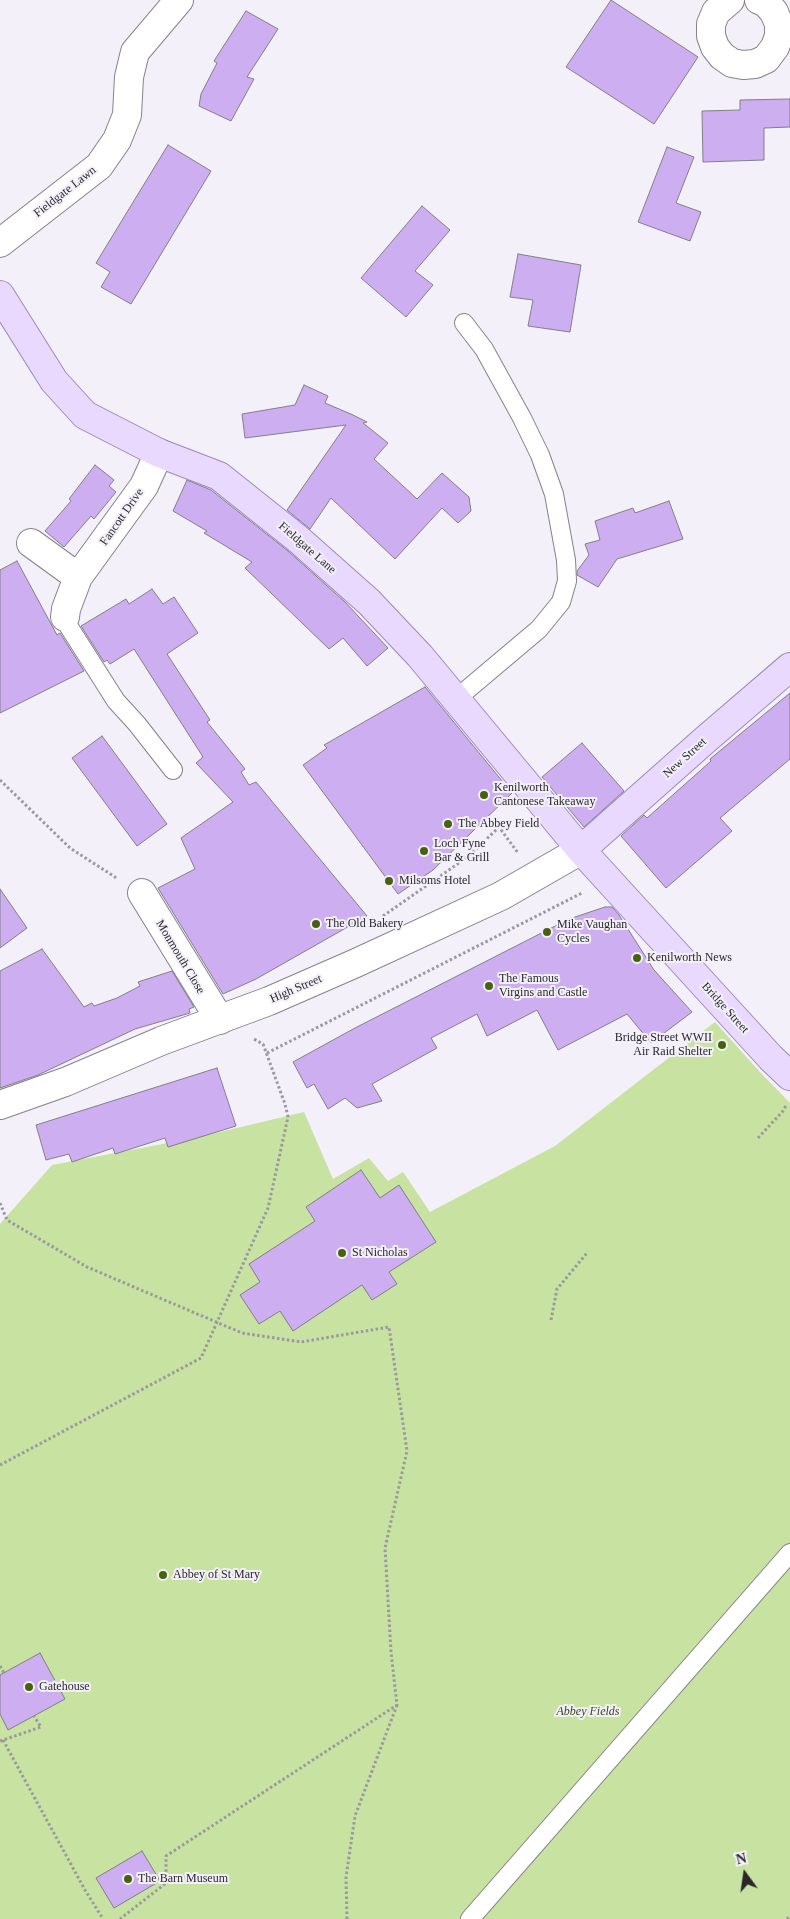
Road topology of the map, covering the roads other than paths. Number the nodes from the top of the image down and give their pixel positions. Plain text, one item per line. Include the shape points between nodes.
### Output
1 (179, 0) edge
2 (759, 0) edge
3 (725, 1) edge
4 (0, 244) edge
5 (0, 295) edge
6 (464, 323) dead end
7 (158, 453) junction
8 (31, 543) dead end
9 (78, 577) junction
10 (65, 617) joint
11 (790, 667) edge
12 (456, 699) junction
13 (173, 770) dead end
14 (581, 850) junction
15 (142, 893) road end
16 (220, 1020) junction
17 (790, 1076) edge
18 (0, 1104) edge
19 (790, 1553) edge
20 (470, 1919) edge

1 - 4 street, Fieldgate Lawn via 135,52 129,77 127,115 117,140 99,166
2 - 3 street via 774,12 779,36 766,59 743,65 732,63 714,47 711,24
5 - 7 main road, Fieldgate Lane via 54,382 85,415
6 - 12 lane via 484,349 540,455 554,494 567,581 561,602 539,629
7 - 9 street, Fancott Drive via 144,486
7 - 12 main road, Fieldgate Lane via 219,476 298,539 369,602
8 - 9 street
9 - 10 street, Fancott Drive
10 - 13 lane via 116,701
11 - 14 main road, New Street
12 - 14 main road, Fieldgate Lane
14 - 16 street, High Street via 501,896 356,963
14 - 17 main road, Bridge Street
15 - 16 street, Monmouth Close
16 - 18 street, High Street via 161,1041 66,1082
19 - 20 lane

